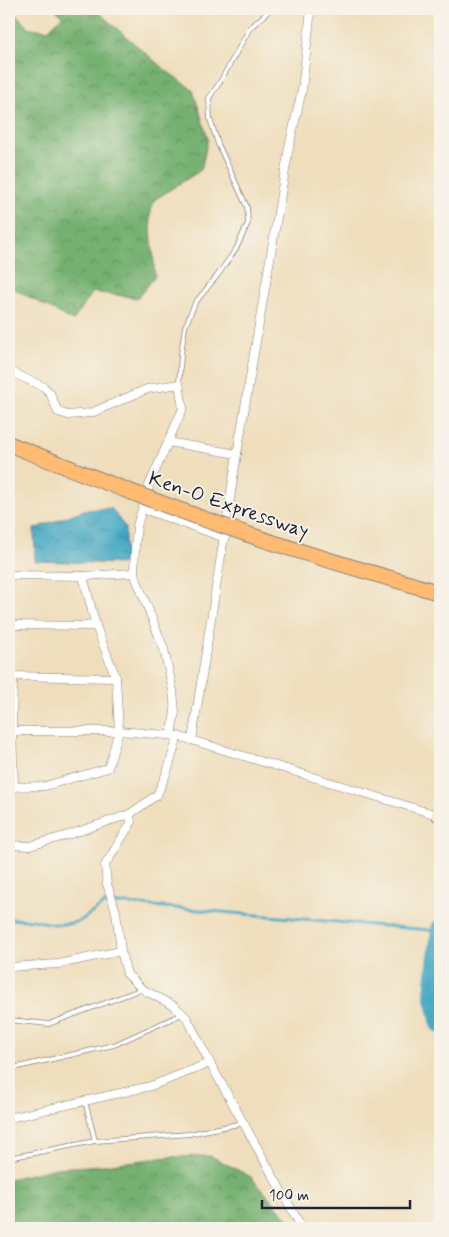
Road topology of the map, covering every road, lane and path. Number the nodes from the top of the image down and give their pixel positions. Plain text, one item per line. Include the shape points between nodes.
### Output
1 (271, 9) edge
2 (312, 9) edge
3 (9, 371) edge
4 (179, 384) junction
5 (168, 442) junction
6 (9, 444) edge
7 (237, 454) junction
8 (143, 509) junction
9 (225, 538) junction
10 (134, 573) junction
11 (9, 575) edge
12 (84, 576) junction
13 (440, 593) edge
14 (9, 625) edge
15 (96, 626) junction
16 (11, 676) edge
17 (116, 678) junction
18 (10, 731) edge
19 (119, 731) junction
20 (175, 736) junction
21 (192, 740) junction
22 (11, 786) edge
23 (130, 814) junction
24 (439, 815) edge
25 (9, 845) edge
26 (121, 951) junction
27 (9, 967) edge
28 (142, 989) junction
29 (182, 1014) junction
30 (9, 1020) edge
31 (210, 1062) junction
32 (9, 1069) edge
33 (85, 1101) junction
34 (9, 1118) edge
35 (243, 1123) junction
36 (95, 1141) junction
37 (9, 1158) edge
38 (302, 1228) edge

1 - 4 lane via 250,28 209,98 210,119 247,207 248,223 236,248 195,302 185,327
2 - 7 street via 302,90 289,147
3 - 4 street via 44,387 58,412 68,415 91,413 147,389
4 - 5 street via 183,408
5 - 7 street
5 - 8 street via 150,483
6 - 13 highway, Ken-O Expressway, bridge via 247,534
7 - 9 street
8 - 9 street
8 - 10 street via 137,526
9 - 21 street
10 - 12 street
10 - 20 street via 164,649 173,691
11 - 12 street
12 - 15 street
14 - 15 street
15 - 17 street
16 - 17 street
16 - 18 street
17 - 19 street
18 - 19 street
18 - 22 street
19 - 20 street
19 - 22 street via 108,768 45,786
20 - 21 street
20 - 23 street via 167,772 157,795
21 - 24 street
23 - 25 street via 30,846
23 - 26 street via 132,823 105,865
26 - 27 street via 58,964
26 - 28 street via 127,974
28 - 29 street via 174,1006
28 - 30 lane via 49,1024
29 - 31 street
29 - 32 lane via 114,1046
31 - 33 street via 151,1086
31 - 35 street
33 - 34 street
33 - 36 lane
35 - 36 lane via 190,1134
35 - 38 street
36 - 37 lane

